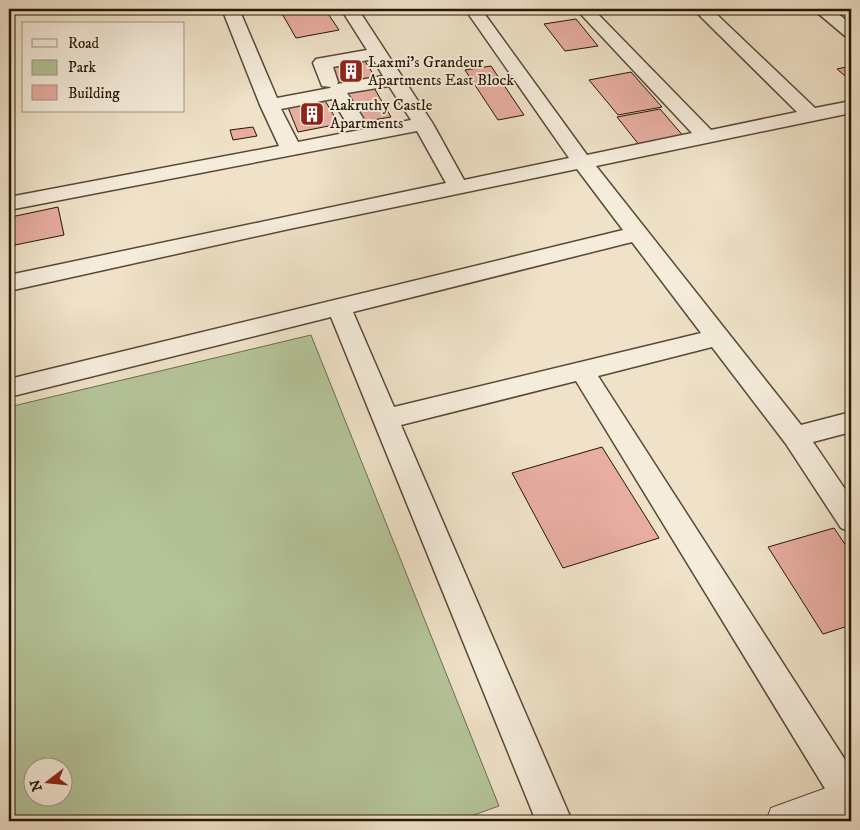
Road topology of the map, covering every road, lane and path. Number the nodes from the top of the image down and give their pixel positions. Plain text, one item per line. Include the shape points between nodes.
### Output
1 (230, 9) edge
2 (350, 9) edge
3 (473, 9) edge
4 (584, 9) edge
5 (701, 9) edge
6 (820, 9) edge
7 (851, 32) edge
8 (378, 53) junction
9 (395, 79) junction
10 (270, 105) junction
11 (851, 106) edge
12 (811, 115) junction
13 (352, 118) dead end
14 (423, 124) junction
15 (706, 136) junction
16 (291, 149) junction
17 (582, 162) junction
18 (458, 187) junction
19 (9, 204) edge
20 (638, 234) junction
21 (9, 283) edge
22 (339, 308) junction
23 (718, 337) junction
24 (582, 372) junction
25 (9, 388) edge
26 (386, 419) junction
27 (851, 422) edge
28 (795, 438) junction
29 (851, 520) edge
30 (851, 797) edge
31 (554, 821) edge
32 (784, 821) edge

1 - 10 street
2 - 8 street
3 - 17 street
4 - 15 street
5 - 12 street
6 - 7 street
8 - 9 street
8 - 10 street via 322,63 330,88
9 - 13 street via 340,89 337,92
9 - 14 street
10 - 16 street
11 - 12 street
12 - 15 street
14 - 16 street
14 - 18 street
15 - 17 street
16 - 19 street
17 - 18 street
17 - 20 street
18 - 21 street
20 - 22 street
20 - 23 street
22 - 25 street
22 - 26 street
23 - 24 street
23 - 28 street
24 - 26 street
24 - 30 street
26 - 31 street
27 - 28 street
28 - 29 street
30 - 32 street

